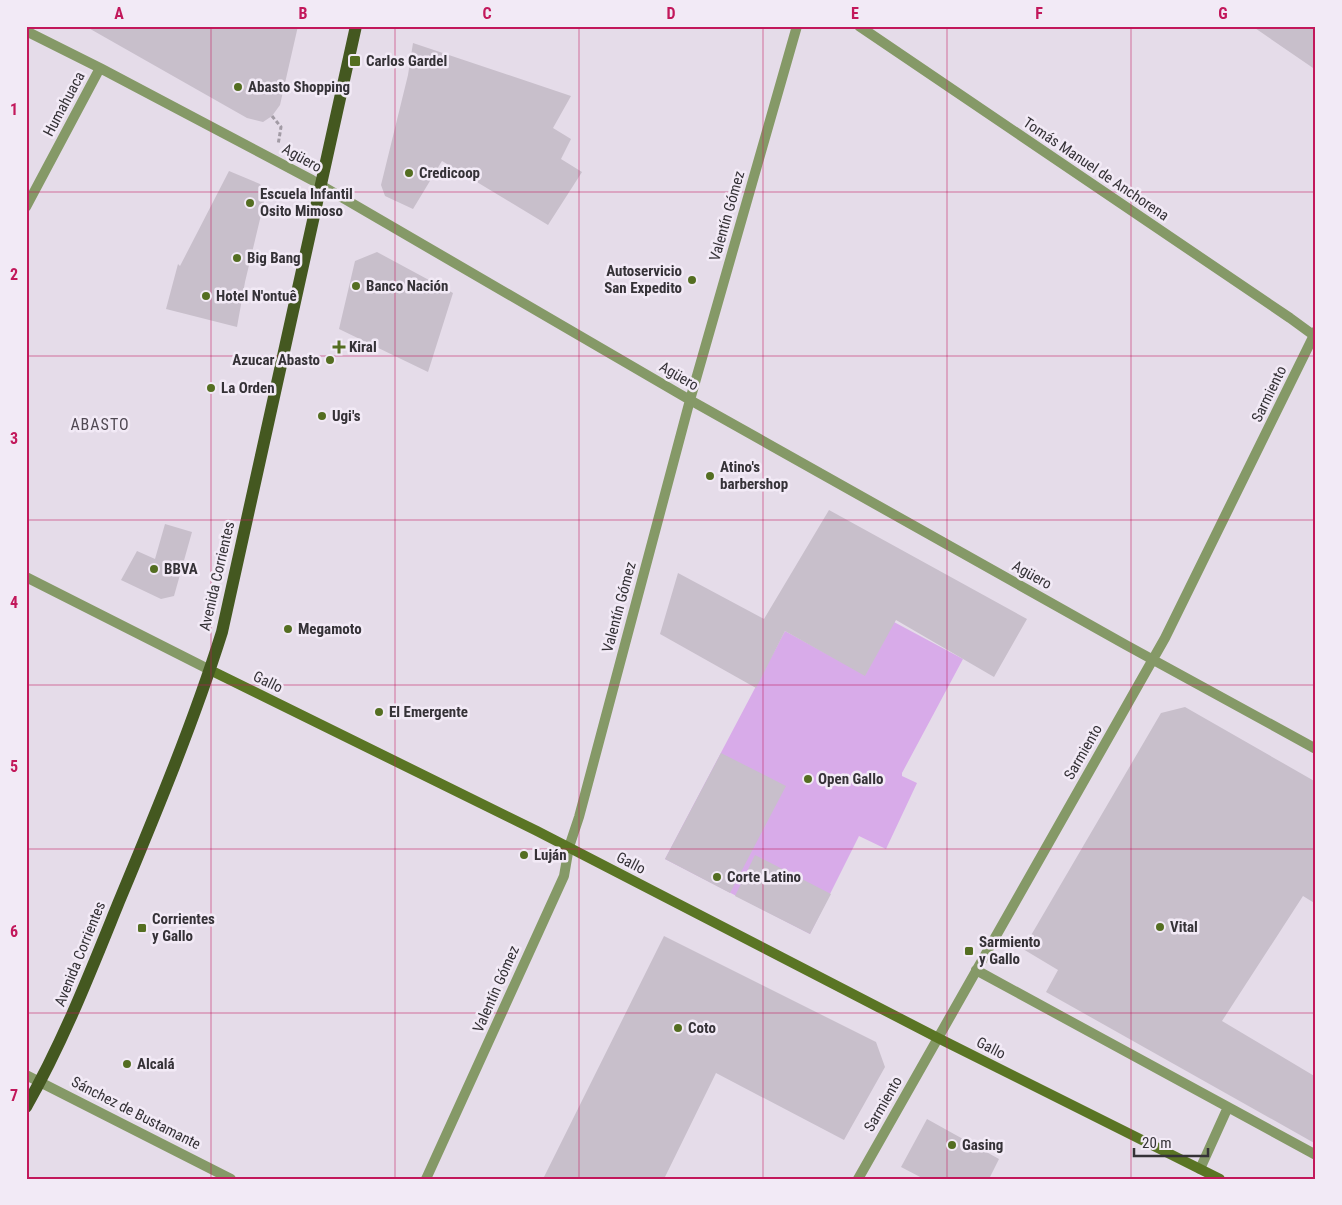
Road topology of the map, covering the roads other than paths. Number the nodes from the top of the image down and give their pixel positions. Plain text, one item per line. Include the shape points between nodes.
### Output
1 (356, 26) edge
2 (798, 26) edge
3 (859, 26) edge
4 (26, 31) edge
5 (100, 68) junction
6 (320, 185) junction
7 (26, 207) edge
8 (1315, 334) edge
9 (690, 400) junction
10 (26, 577) edge
11 (1154, 660) junction
12 (210, 670) junction
13 (1316, 749) edge
14 (569, 847) junction
15 (976, 970) junction
16 (938, 1038) junction
17 (26, 1075) edge
18 (41, 1081) junction
19 (26, 1107) edge
20 (1228, 1107) junction
21 (1316, 1155) edge
22 (1200, 1169) junction
23 (231, 1179) edge
24 (426, 1179) edge
25 (858, 1179) edge
26 (1220, 1179) edge

1 - 6 main road, Avenida Corrientes
2 - 9 street, Valentín Gómez
3 - 8 street, Tomás Manuel de Anchorena
4 - 5 street, Agüero
5 - 6 street, Agüero
5 - 7 street, Humahuaca
6 - 9 street, Agüero
6 - 12 main road, Avenida Corrientes via 222,632
8 - 11 street, Sarmiento
9 - 11 street, Agüero
9 - 14 street, Valentín Gómez
10 - 12 street, Gallo
11 - 13 street, Agüero
11 - 15 street, Sarmiento
12 - 14 main road, Gallo
12 - 18 main road, Avenida Corrientes via 142,846 69,1023
14 - 16 main road, Gallo
14 - 24 street, Valentín Gómez via 564,876
15 - 16 street, Sarmiento
15 - 20 street
16 - 22 main road, Gallo
16 - 25 street, Sarmiento
17 - 18 street, Sánchez de Bustamante
18 - 19 main road, Avenida Corrientes
18 - 23 street, Sánchez de Bustamante
20 - 21 street
20 - 22 street
22 - 26 main road, Gallo

